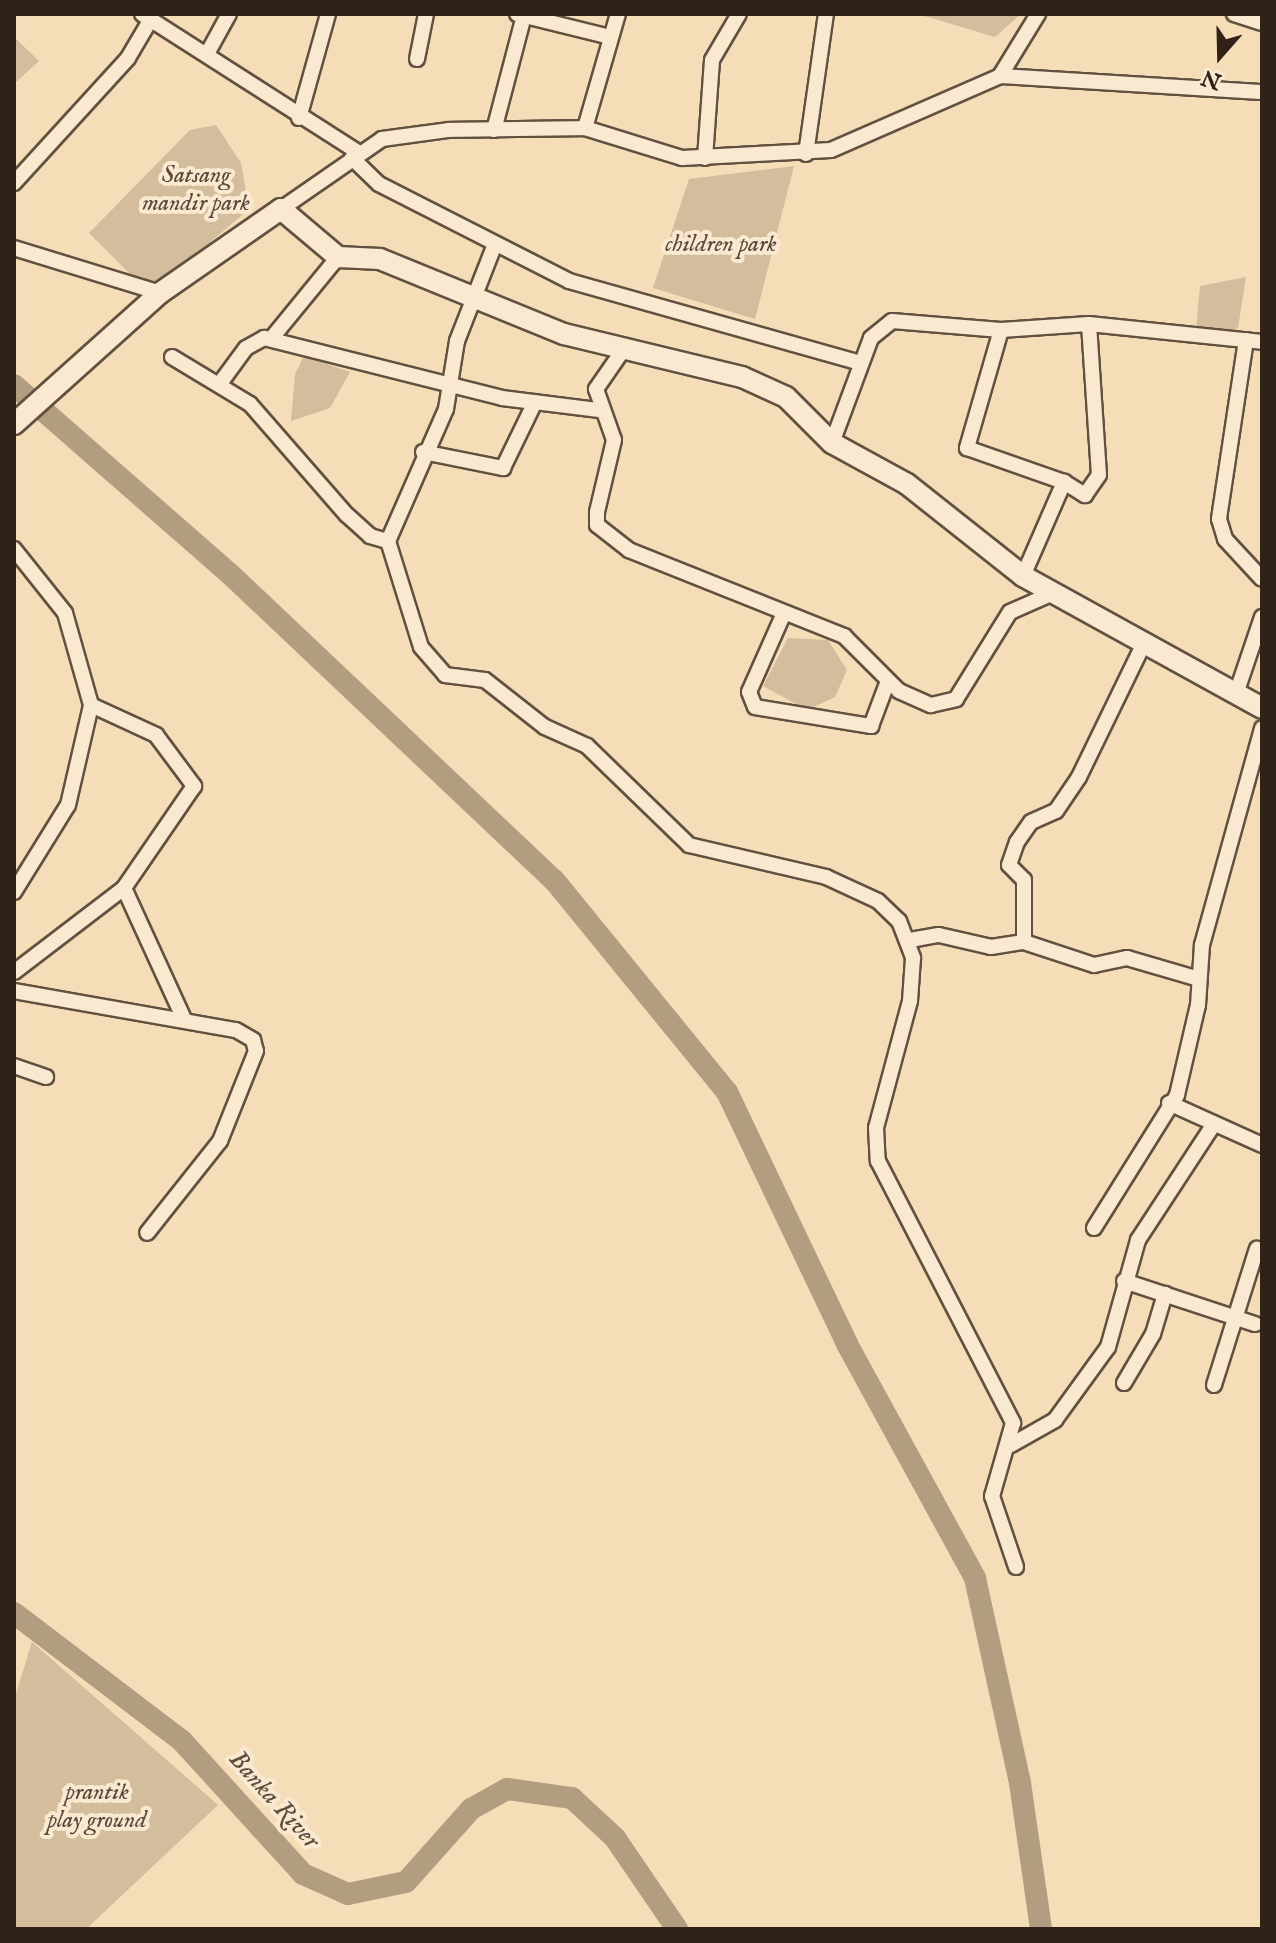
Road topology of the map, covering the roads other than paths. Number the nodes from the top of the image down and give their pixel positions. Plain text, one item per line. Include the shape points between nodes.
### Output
1 (229, 14) edge
2 (328, 14) edge
3 (426, 14) edge
4 (618, 14) edge
5 (739, 14) edge
6 (826, 14) edge
7 (1038, 14) edge
8 (1234, 14) edge
9 (525, 15) edge
10 (146, 17) edge
11 (1262, 23) edge
12 (610, 37) junction
13 (207, 54) junction
14 (417, 59) dead end
15 (1000, 76) junction
16 (1262, 92) edge
17 (299, 118) junction
18 (585, 128) junction
19 (494, 130) junction
20 (806, 154) junction
21 (354, 155) junction
22 (705, 158) junction
23 (14, 183) edge
24 (281, 209) junction
25 (495, 244) junction
26 (14, 248) edge
27 (338, 257) junction
28 (160, 293) junction
29 (476, 296) junction
30 (1089, 324) junction
31 (1001, 330) junction
32 (271, 339) junction
33 (1246, 340) junction
34 (1262, 342) edge
35 (621, 353) junction
36 (172, 357) dead end
37 (860, 363) junction
38 (450, 380) junction
39 (221, 382) junction
40 (535, 402) junction
41 (599, 410) junction
42 (14, 424) edge
43 (832, 443) junction
44 (423, 452) junction
45 (1064, 482) junction
46 (388, 541) junction
47 (14, 549) edge
48 (1023, 576) junction
49 (1262, 579) edge
50 (1053, 593) junction
51 (784, 613) junction
52 (1262, 617) edge
53 (1144, 643) junction
54 (888, 681) junction
55 (1237, 691) junction
56 (91, 705) junction
57 (1262, 708) edge
58 (1262, 728) edge
59 (124, 888) junction
60 (14, 892) edge
61 (910, 940) junction
62 (1024, 942) junction
63 (14, 972) edge
64 (1199, 979) junction
65 (14, 991) edge
66 (185, 1021) junction
67 (14, 1066) edge
68 (46, 1077) dead end
69 (1169, 1103) junction
70 (1214, 1124) junction
71 (1262, 1145) edge
72 (1094, 1228) dead end
73 (147, 1233) dead end
74 (1257, 1249) dead end
75 (1124, 1281) junction
76 (1165, 1294) junction
77 (1235, 1317) junction
78 (1255, 1324) dead end
79 (1124, 1383) dead end
80 (1214, 1385) dead end
81 (1011, 1445) junction
82 (1016, 1567) dead end

1 - 13 street
2 - 17 street
3 - 14 street
4 - 12 street
5 - 22 street via 712,60
6 - 20 street
7 - 15 street
8 - 11 street
9 - 12 street
9 - 19 street
10 - 13 street
10 - 23 street via 128,58
12 - 18 street
13 - 17 street
15 - 16 street
15 - 20 street
17 - 21 street
18 - 19 street
18 - 22 street via 639,140 669,155
19 - 21 street via 405,135
20 - 22 street
21 - 24 street
21 - 25 street via 379,184
24 - 27 main road
24 - 28 main road
25 - 29 street
25 - 37 street via 599,292 696,311
26 - 28 street
27 - 29 main road via 380,259
27 - 32 street
28 - 42 main road via 93,359
29 - 35 main road
29 - 38 street
30 - 31 street
30 - 33 street
30 - 45 street via 1103,459 1085,495
31 - 37 street via 892,321 871,338
31 - 45 street via 967,448
32 - 38 street via 384,372
32 - 39 street via 246,348
33 - 34 street
33 - 49 street via 1219,519 1225,539
35 - 41 street via 596,389
35 - 43 main road via 742,377 786,397
36 - 39 street
37 - 43 street
38 - 40 street
38 - 44 street via 446,409
39 - 46 street via 259,412 365,533
40 - 41 street
40 - 44 street via 503,468
41 - 51 street via 614,440 597,525 629,550
43 - 48 main road via 907,484
44 - 46 street
45 - 48 street
46 - 61 street via 421,647 437,669 485,680 545,727 587,746 689,845 858,889
47 - 56 street via 65,613
48 - 50 main road
50 - 53 main road
50 - 54 street via 1026,602 996,627 945,707
51 - 54 street via 844,636
51 - 54 street via 749,692 755,707 871,726
52 - 55 street
53 - 55 main road
53 - 62 street via 1079,777 1056,811 1031,822 1017,842 1009,865 1024,880
55 - 57 main road
56 - 59 street via 139,726 173,752 194,786
56 - 60 street via 68,805
58 - 64 street via 1237,799
59 - 63 street
59 - 66 street
61 - 62 street via 939,935 991,947
61 - 81 street via 910,1001 876,1128 878,1161 1005,1405
62 - 64 street via 1094,965 1127,958
64 - 69 street via 1177,1095
65 - 66 street
66 - 73 street via 244,1033 256,1051 220,1141
67 - 68 street
69 - 70 street
69 - 72 street
70 - 71 street
70 - 75 street via 1138,1240
74 - 77 street
75 - 76 street
75 - 81 street via 1108,1347 1055,1420
76 - 77 street
76 - 79 street via 1153,1334
77 - 78 street
77 - 80 street
81 - 82 street via 1000,1459 992,1496

